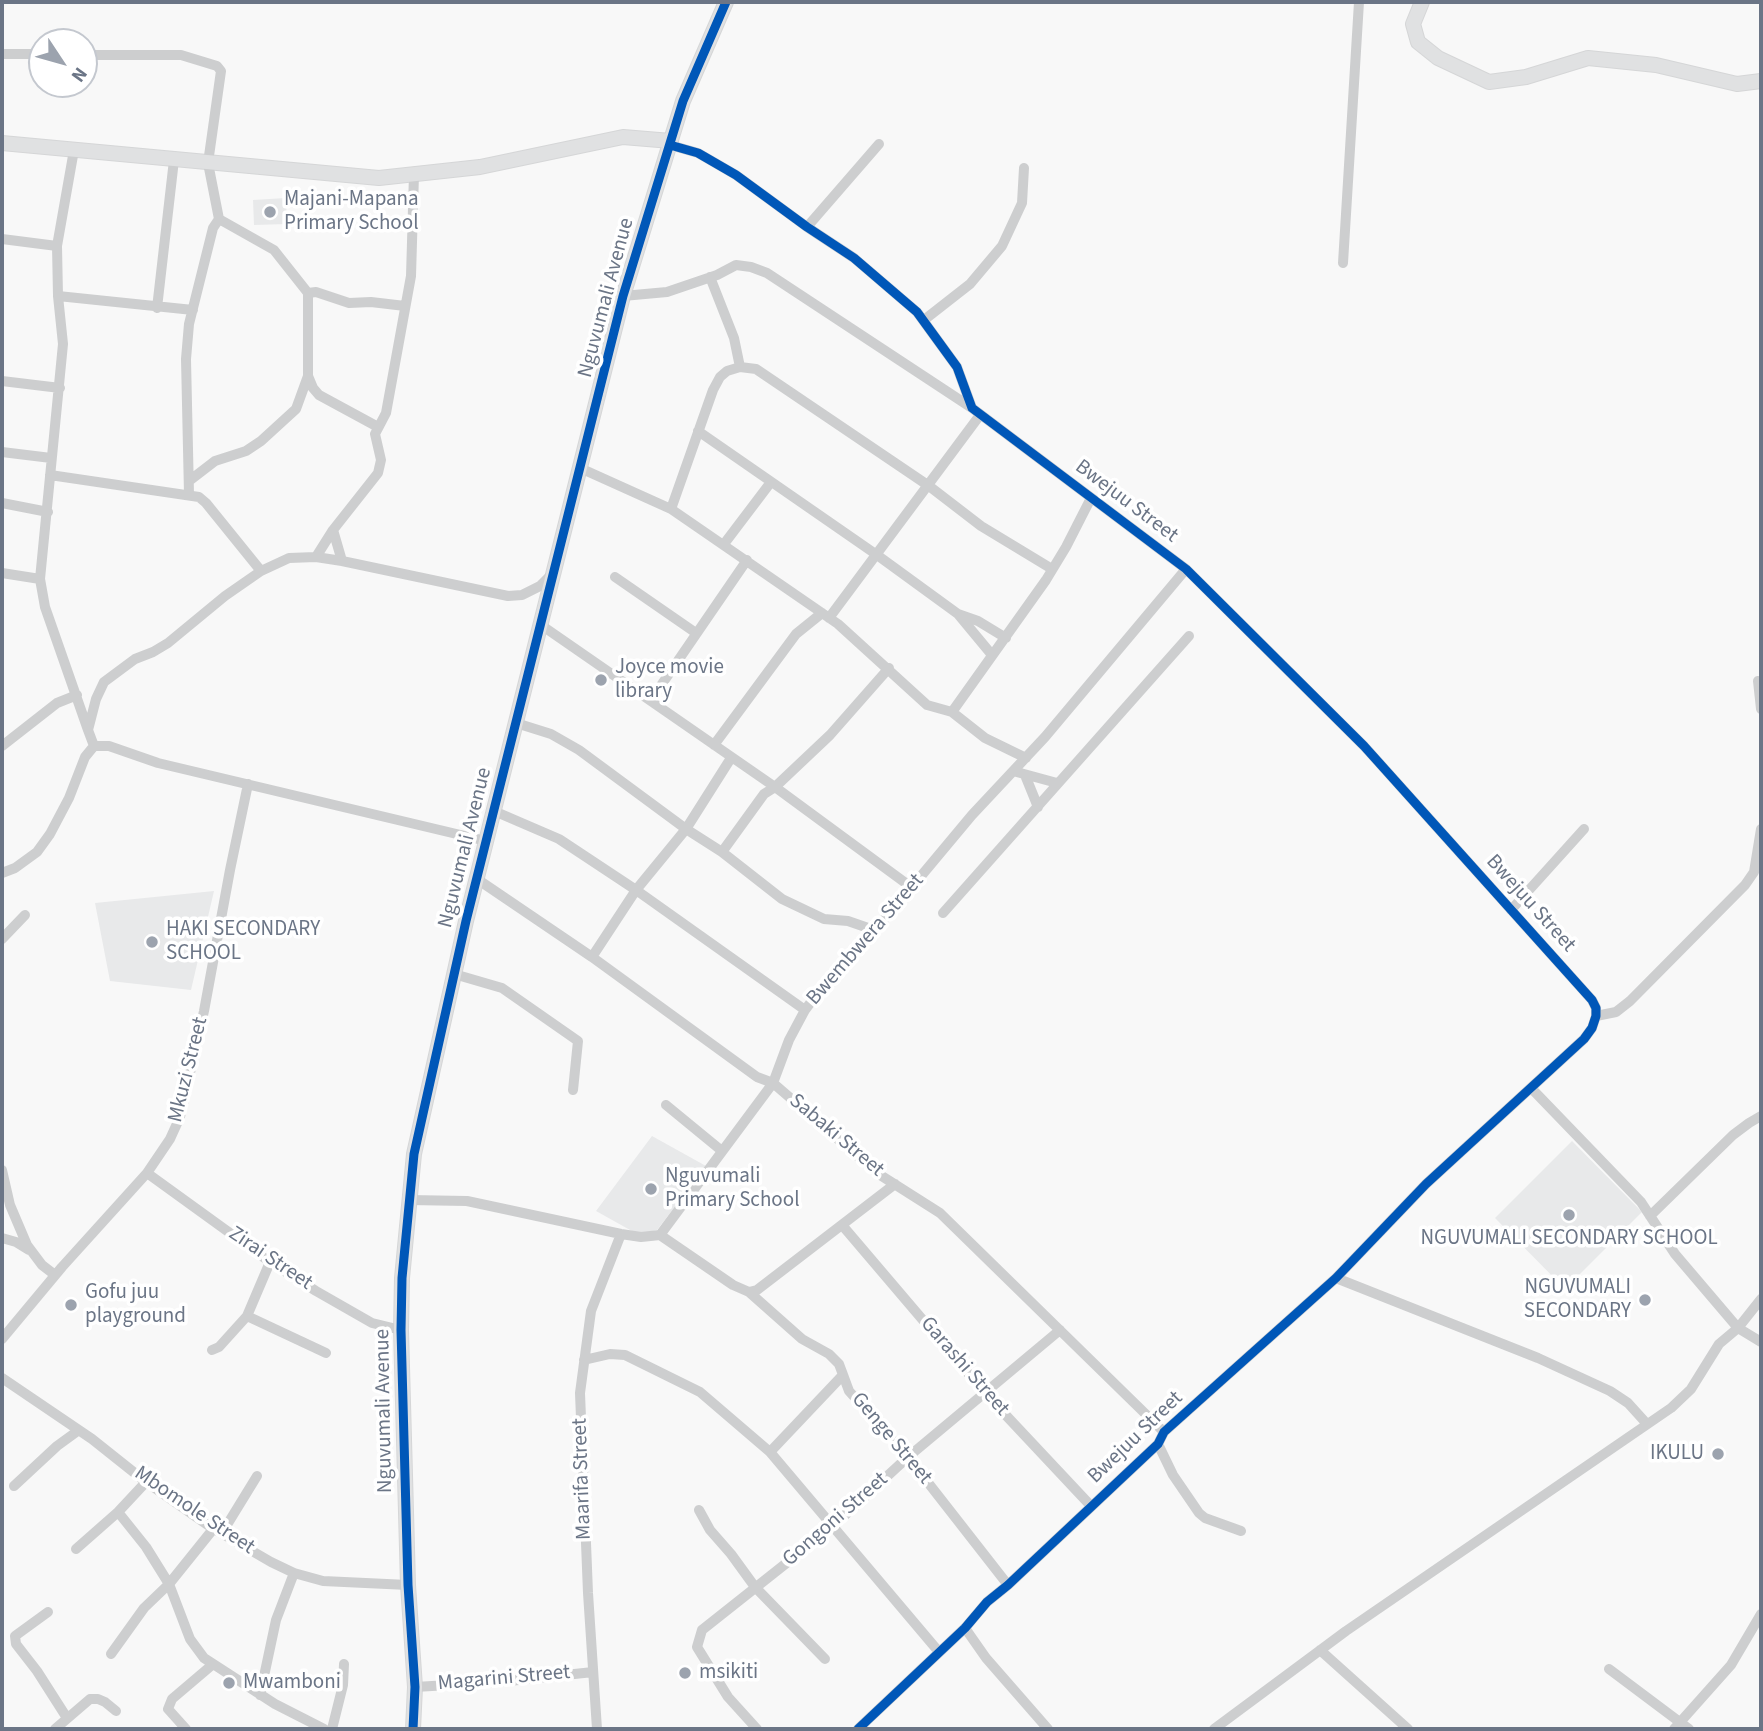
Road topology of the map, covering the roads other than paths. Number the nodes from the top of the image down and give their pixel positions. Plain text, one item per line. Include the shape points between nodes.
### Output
1 (726, 2) edge
2 (1359, 2) edge
3 (1422, 2) edge
4 (2, 54) edge
5 (28, 54) edge
6 (98, 55) edge
7 (1761, 81) edge
8 (2, 143) edge
9 (671, 143) junction
10 (879, 144) dead end
11 (74, 150) junction
12 (174, 160) junction
13 (208, 163) junction
14 (1024, 168) dead end
15 (414, 174) junction
16 (219, 219) junction
17 (807, 227) junction
18 (2, 239) edge
19 (57, 246) junction
20 (1343, 263) dead end
21 (710, 277) junction
22 (308, 293) junction
23 (58, 296) junction
24 (623, 296) junction
25 (405, 306) junction
26 (157, 307) junction
27 (193, 310) junction
28 (924, 320) junction
29 (740, 367) junction
30 (308, 376) junction
31 (2, 381) edge
32 (60, 388) junction
33 (976, 411) junction
34 (378, 427) junction
35 (698, 431) junction
36 (2, 452) edge
37 (51, 458) junction
38 (580, 468) junction
39 (50, 475) junction
40 (189, 481) junction
41 (771, 482) junction
42 (929, 486) junction
43 (189, 494) junction
44 (1091, 498) junction
45 (2, 503) edge
46 (671, 509) junction
47 (48, 512) junction
48 (333, 530) junction
49 (724, 544) junction
50 (877, 555) junction
51 (316, 557) junction
52 (747, 560) junction
53 (342, 561) junction
54 (1052, 569) junction
55 (1186, 569) junction
56 (261, 571) junction
57 (555, 571) junction
58 (2, 573) edge
59 (615, 577) dead end
60 (40, 579) junction
61 (958, 614) junction
62 (826, 616) junction
63 (541, 625) junction
64 (696, 633) junction
65 (1189, 636) dead end
66 (1006, 638) junction
67 (992, 655) junction
68 (889, 668) junction
69 (1758, 681) dead end
70 (77, 695) junction
71 (650, 700) junction
72 (1761, 709) edge
73 (952, 712) junction
74 (516, 723) junction
75 (88, 730) junction
76 (714, 745) junction
77 (2, 746) edge
78 (94, 746) junction
79 (731, 758) junction
80 (1026, 758) junction
81 (1013, 771) junction
82 (1025, 775) junction
83 (1057, 783) junction
84 (248, 785) junction
85 (775, 787) junction
86 (1038, 807) junction
87 (494, 811) junction
88 (686, 829) junction
89 (1584, 829) dead end
90 (1761, 829) edge
91 (486, 841) junction
92 (722, 852) junction
93 (2, 873) edge
94 (477, 879) junction
95 (911, 887) junction
96 (636, 890) junction
97 (1511, 910) junction
98 (943, 913) dead end
99 (25, 915) dead end
100 (874, 930) junction
101 (2, 939) edge
102 (592, 957) junction
103 (454, 974) junction
104 (805, 1010) junction
105 (1596, 1016) junction
106 (773, 1083) junction
107 (1532, 1088) junction
108 (573, 1090) dead end
109 (666, 1105) dead end
110 (1761, 1116) edge
111 (722, 1151) junction
112 (2, 1170) edge
113 (147, 1173) junction
114 (895, 1184) junction
115 (409, 1200) junction
116 (1650, 1216) junction
117 (842, 1225) junction
118 (621, 1234) junction
119 (660, 1235) junction
120 (2, 1238) edge
121 (32, 1252) junction
122 (270, 1262) junction
123 (55, 1275) junction
124 (1336, 1278) junction
125 (749, 1292) junction
126 (1761, 1299) edge
127 (247, 1315) junction
128 (1738, 1328) junction
129 (1060, 1329) junction
130 (401, 1330) junction
131 (2, 1339) edge
132 (1761, 1342) edge
133 (212, 1350) dead end
134 (326, 1353) dead end
135 (584, 1360) junction
136 (842, 1376) junction
137 (2, 1378) edge
138 (985, 1393) junction
139 (1647, 1424) junction
140 (79, 1430) junction
141 (1164, 1433) junction
142 (1158, 1444) junction
143 (770, 1452) junction
144 (908, 1457) junction
145 (257, 1476) dead end
146 (146, 1482) junction
147 (14, 1486) dead end
148 (1091, 1506) junction
149 (699, 1510) dead end
150 (118, 1512) junction
151 (832, 1527) junction
152 (218, 1531) junction
153 (1241, 1531) dead end
154 (76, 1549) dead end
155 (294, 1573) junction
156 (169, 1584) junction
157 (408, 1586) junction
158 (1008, 1586) junction
159 (755, 1587) junction
160 (48, 1612) dead end
161 (1761, 1614) edge
162 (965, 1628) junction
163 (1320, 1650) junction
164 (939, 1652) junction
165 (111, 1654) dead end
166 (825, 1659) dead end
167 (344, 1664) dead end
168 (212, 1665) junction
169 (1609, 1669) dead end
170 (593, 1672) junction
171 (415, 1687) junction
172 (260, 1695) junction
173 (116, 1711) dead end
174 (67, 1718) junction
175 (1681, 1727) edge
176 (55, 1729) edge
177 (186, 1729) edge
178 (324, 1729) edge
179 (332, 1729) edge
180 (413, 1729) edge
181 (597, 1729) edge
182 (757, 1729) edge
183 (858, 1729) edge
184 (1048, 1729) edge
185 (1214, 1729) edge
186 (1408, 1729) edge

1 - 9 street, Nguvumali Avenue via 683,101
2 - 20 street
3 - 7 street via 1413,24 1418,42 1438,58 1489,82 1526,77 1588,58 1656,65 1737,83
4 - 5 street
6 - 13 street via 181,55 217,66 221,71
8 - 11 street
9 - 15 street via 623,137 480,167
9 - 17 street via 736,175
9 - 24 street, Nguvumali Avenue
10 - 17 street
11 - 12 street
11 - 19 street
12 - 13 street
12 - 26 street
13 - 15 street via 379,178
13 - 16 street
14 - 28 street via 1023,203 1002,246 970,284
15 - 25 street via 411,276
16 - 22 street via 274,250
16 - 27 street
17 - 28 street via 854,258
18 - 19 street
19 - 23 street
21 - 24 street, Bwejuu Street via 667,292
21 - 29 street
21 - 33 street, Bwejuu Street via 736,265 767,273
22 - 25 street via 349,303
22 - 30 street
23 - 26 street
23 - 32 street via 63,344
24 - 38 street, Nguvumali Avenue
25 - 34 street via 386,413
26 - 27 street
27 - 40 street via 186,359
28 - 33 street via 957,367
29 - 35 street via 720,377
29 - 42 street via 756,369
30 - 34 street via 318,395
30 - 40 street via 296,409 261,441 215,461
31 - 32 street
32 - 37 street
33 - 42 street
33 - 44 street, Bwejuu Street
34 - 48 street via 378,473
35 - 41 street
35 - 46 street
36 - 37 street
37 - 39 street
38 - 46 street
38 - 57 street, Nguvumali Avenue
39 - 43 street
39 - 47 street
40 - 43 street
41 - 49 street
41 - 50 street
42 - 50 street
42 - 54 street via 981,526
43 - 56 street via 206,503
44 - 54 street
44 - 55 street, Bwejuu Street
45 - 47 street
46 - 49 street
47 - 60 street
48 - 51 street
48 - 53 street
49 - 52 street
50 - 61 street
50 - 62 street
51 - 53 street
51 - 56 street via 289,558
52 - 62 street
52 - 64 street
53 - 57 street via 508,596 540,586
54 - 66 street
55 - 80 street, Bwembwera Street
55 - 97 street, Bwejuu Street via 1364,746
56 - 75 street via 168,643 135,659 104,682
57 - 63 street, Nguvumali Avenue
58 - 60 street
59 - 64 street
60 - 70 street via 45,607
61 - 66 street
61 - 67 street
62 - 68 street
62 - 76 street via 796,634
63 - 71 street
63 - 74 street, Nguvumali Avenue
64 - 71 street
65 - 83 street
66 - 67 street
67 - 73 street
68 - 73 street via 927,705
68 - 85 street via 843,722
69 - 72 street
70 - 75 street
70 - 77 street via 57,703
71 - 76 street
73 - 80 street via 985,738
74 - 87 street, Nguvumali Avenue
74 - 88 street via 551,734 579,750
75 - 78 street
76 - 79 street
78 - 84 street via 109,746 158,764
78 - 93 street via 37,852
79 - 85 street
79 - 88 street
80 - 81 street, Bwembwera Street
81 - 82 street
81 - 95 street, Bwembwera Street
82 - 83 street
82 - 86 street
83 - 86 street
84 - 91 street
84 - 113 street, Mkuzi Street via 180,1117
85 - 92 street via 764,794
85 - 95 street
86 - 98 street
87 - 91 street, Nguvumali Avenue
87 - 96 street via 559,839
88 - 92 street
88 - 96 street
89 - 97 street
90 - 105 street via 1754,872 1745,885 1630,1001 1616,1012
91 - 94 street, Nguvumali Avenue
92 - 100 street via 782,899 824,919 845,920
94 - 102 street, Sabaki Street
94 - 103 street, Nguvumali Avenue
95 - 100 street, Bwembwera Street
96 - 102 street
96 - 104 street
97 - 105 street, Bwejuu Street via 1592,1000
99 - 101 street
100 - 104 street, Bwembwera Street
102 - 106 street, Sabaki Street via 757,1077
103 - 108 street via 502,988 578,1041
103 - 115 street, Nguvumali Avenue via 414,1154
104 - 106 street, Bwembwera Street
105 - 107 street, Bwejuu Street via 1584,1039
106 - 111 street, Bwembwera Street
106 - 114 street, Sabaki Street
107 - 116 street
107 - 124 street, Bwejuu Street via 1417,1193
109 - 111 street
110 - 116 street via 1733,1135
111 - 119 street, Bwembwera Street
112 - 121 street via 10,1205
113 - 122 street, Zirai Street
113 - 123 street, Mkuzi Street
114 - 117 street
114 - 129 street, Sabaki Street via 940,1213
115 - 118 street via 467,1201
115 - 130 street, Nguvumali Avenue
116 - 128 street via 1675,1254
117 - 125 street
117 - 138 street, Garashi Street
118 - 119 street
118 - 135 street, Maarifa Street via 591,1311
119 - 125 street, Genge Street
120 - 121 street
121 - 123 street
122 - 127 street
122 - 130 street, Zirai Street via 372,1322
123 - 131 street, Mkuzi Street
124 - 139 street via 1610,1391
124 - 141 street, Bwejuu Street
125 - 136 street, Genge Street via 802,1339 829,1354 839,1364
126 - 128 street
127 - 133 street
127 - 134 street
128 - 132 street
128 - 139 street via 1719,1344 1691,1389
129 - 138 street, Gongoni Street
129 - 141 street, Sabaki Street
130 - 157 street, Nguvumali Avenue
135 - 143 street via 610,1353 625,1355 690,1386
135 - 170 street, Maarifa Street via 580,1393
136 - 143 street
136 - 144 street, Genge Street via 849,1391
137 - 140 street, Mbomole Street
138 - 144 street, Gongoni Street
138 - 148 street, Garashi Street
139 - 163 street
140 - 146 street, Mbomole Street
140 - 147 street
141 - 142 street, Bwejuu Street
142 - 148 street, Bwejuu Street
142 - 153 street via 1172,1475 1199,1513
143 - 151 street
144 - 151 street, Gongoni Street
144 - 158 street, Genge Street
145 - 152 street
146 - 150 street
146 - 152 street, Mbomole Street
148 - 158 street, Bwejuu Street
149 - 159 street
150 - 154 street
150 - 156 street
151 - 159 street, Gongoni Street
151 - 164 street
152 - 155 street, Mbomole Street
152 - 156 street
155 - 157 street, Mbomole Street via 342,1583
155 - 172 street via 276,1620
156 - 165 street via 144,1608
156 - 168 street via 190,1639
157 - 171 street, Nguvumali Avenue
158 - 162 street, Bwejuu Street
159 - 166 street
159 - 182 street, Gongoni Street via 702,1630 696,1647 728,1697
160 - 174 street via 15,1636 16,1644
161 - 175 street via 1731,1665
162 - 164 street, Bwejuu Street
162 - 184 street
163 - 185 street
163 - 186 street
164 - 183 street, Bwejuu Street
167 - 179 street via 344,1685
168 - 172 street
168 - 177 street via 172,1699 168,1709
169 - 175 street
170 - 171 street, Magarini Street
170 - 181 street, Maarifa Street
171 - 180 street, Nguvumali Avenue
172 - 178 street
173 - 174 street via 105,1702 90,1699
174 - 176 street

